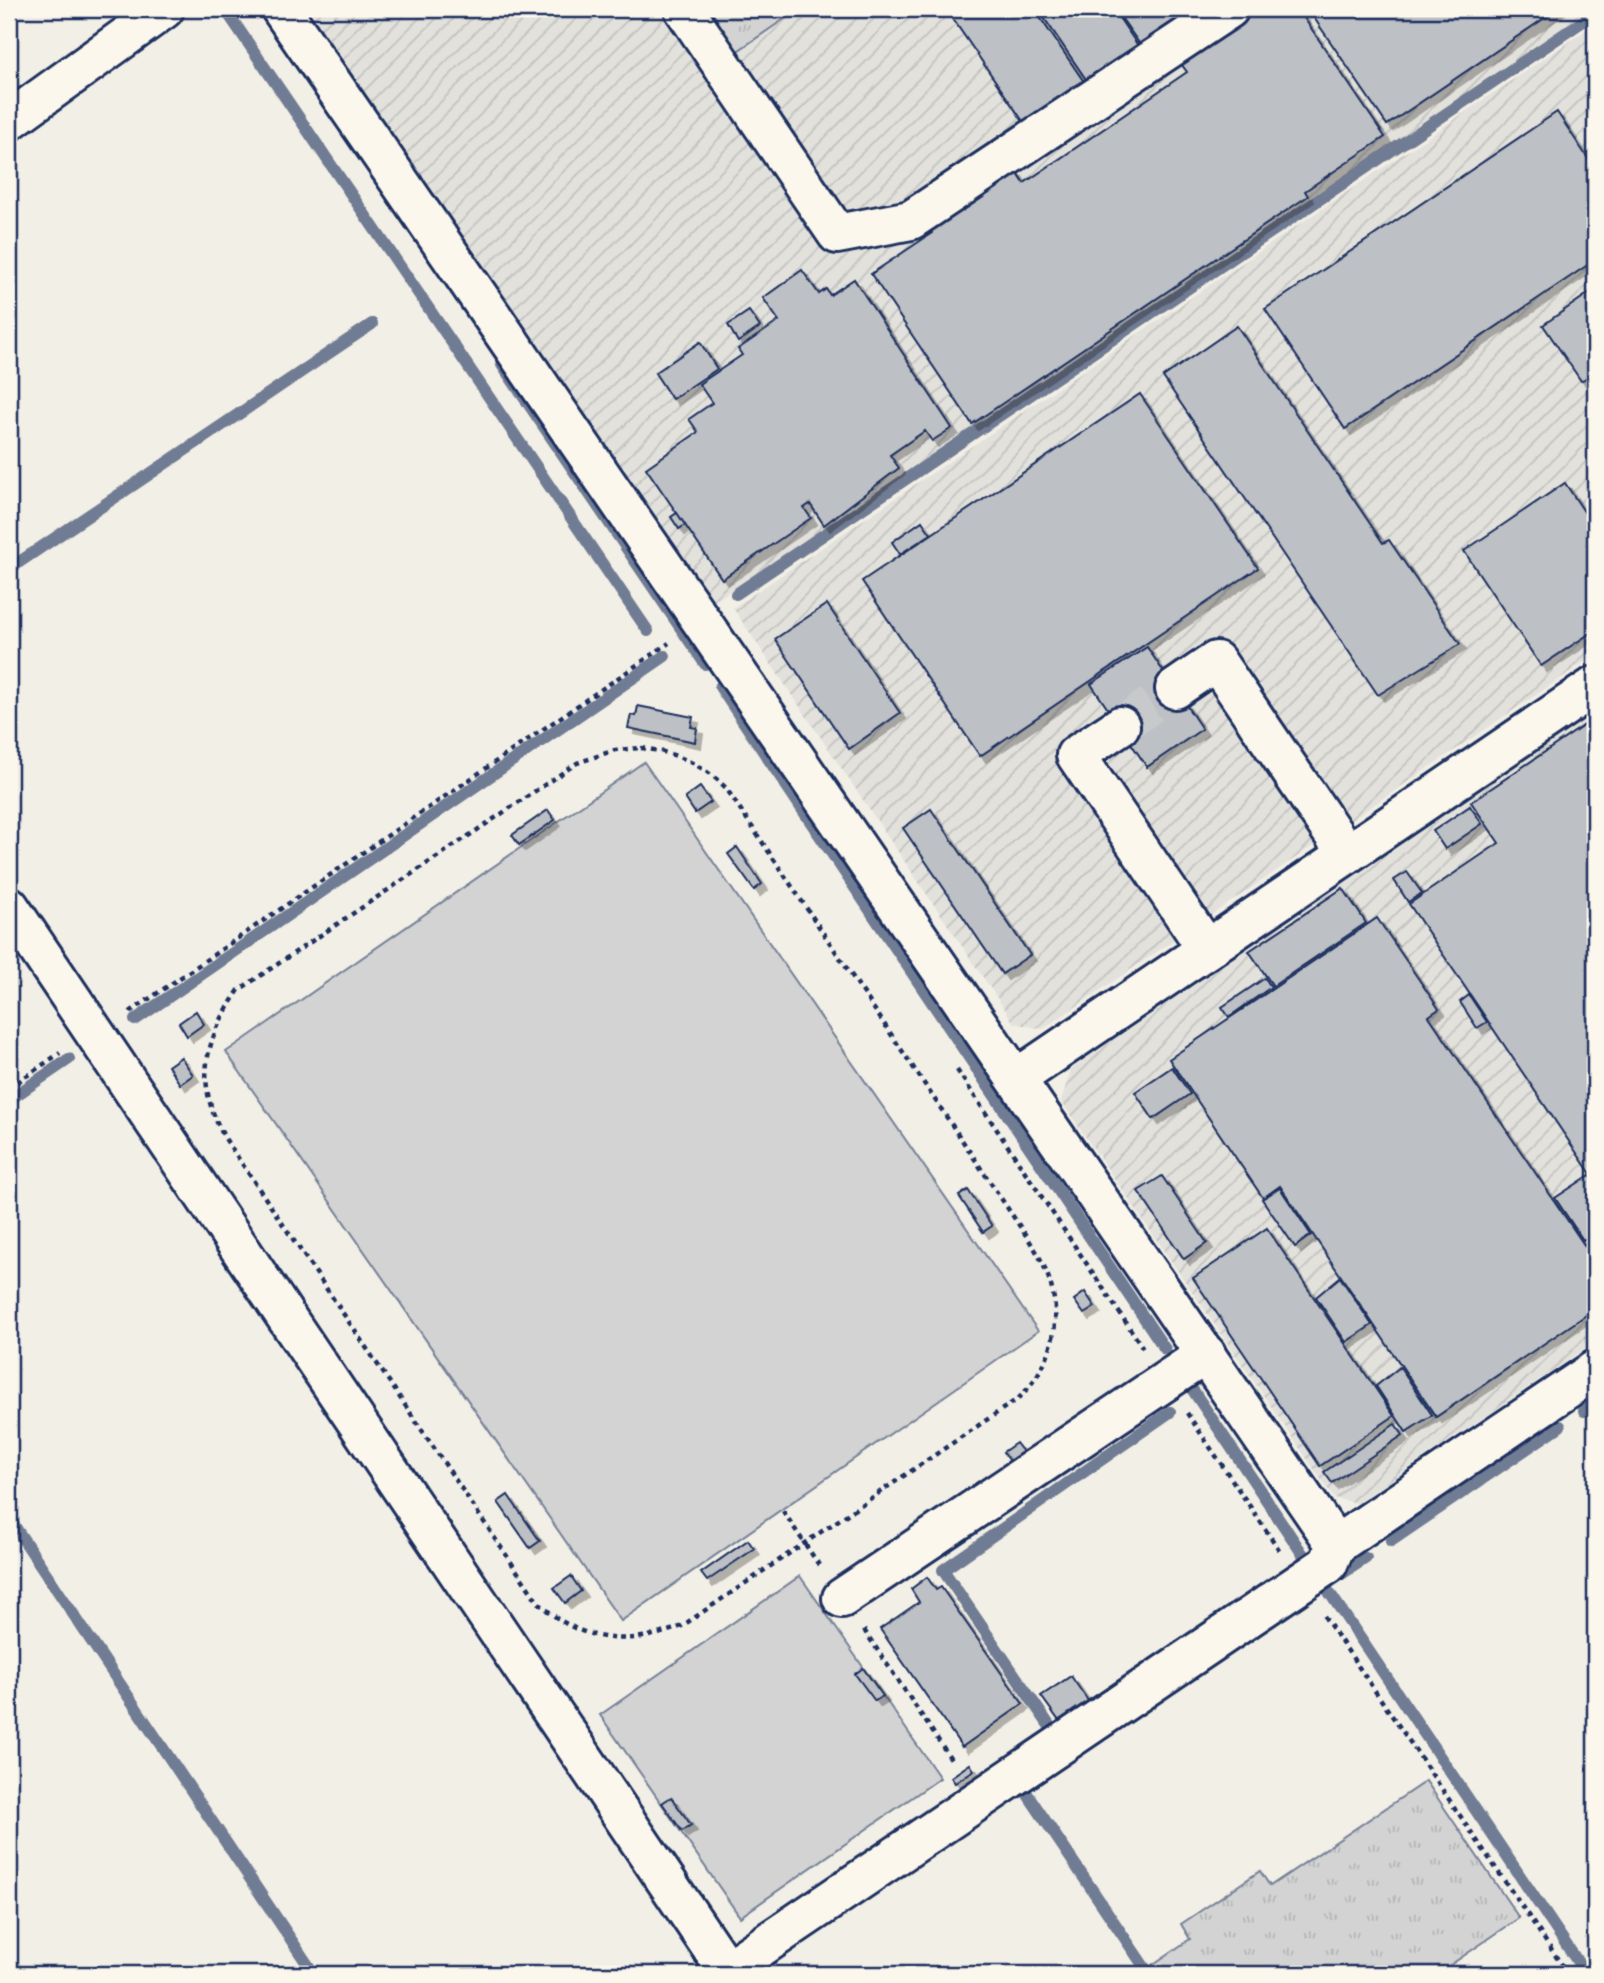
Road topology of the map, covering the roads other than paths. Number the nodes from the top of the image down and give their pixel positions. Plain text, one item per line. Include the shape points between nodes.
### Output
1 (164, 9) edge
2 (281, 9) edge
3 (684, 9) edge
4 (1229, 9) edge
5 (9, 121) edge
6 (1595, 686) edge
7 (1175, 689) tunnel mouth
8 (1119, 726) tunnel mouth
9 (1348, 854) junction
10 (9, 906) edge
11 (1207, 949) junction
12 (1017, 1078) junction
13 (1206, 1354) junction
14 (1595, 1370) edge
15 (1336, 1545) junction
16 (842, 1598) road end
17 (726, 1973) edge

1 - 5 street
2 - 12 street
3 - 4 street via 837,234 911,220
6 - 9 street
7 - 9 street via 1216,661
8 - 11 street via 1076,755
9 - 11 street
10 - 17 street
11 - 12 street
12 - 13 street
13 - 15 street
13 - 16 street
14 - 15 street
15 - 17 street via 1328,1564

